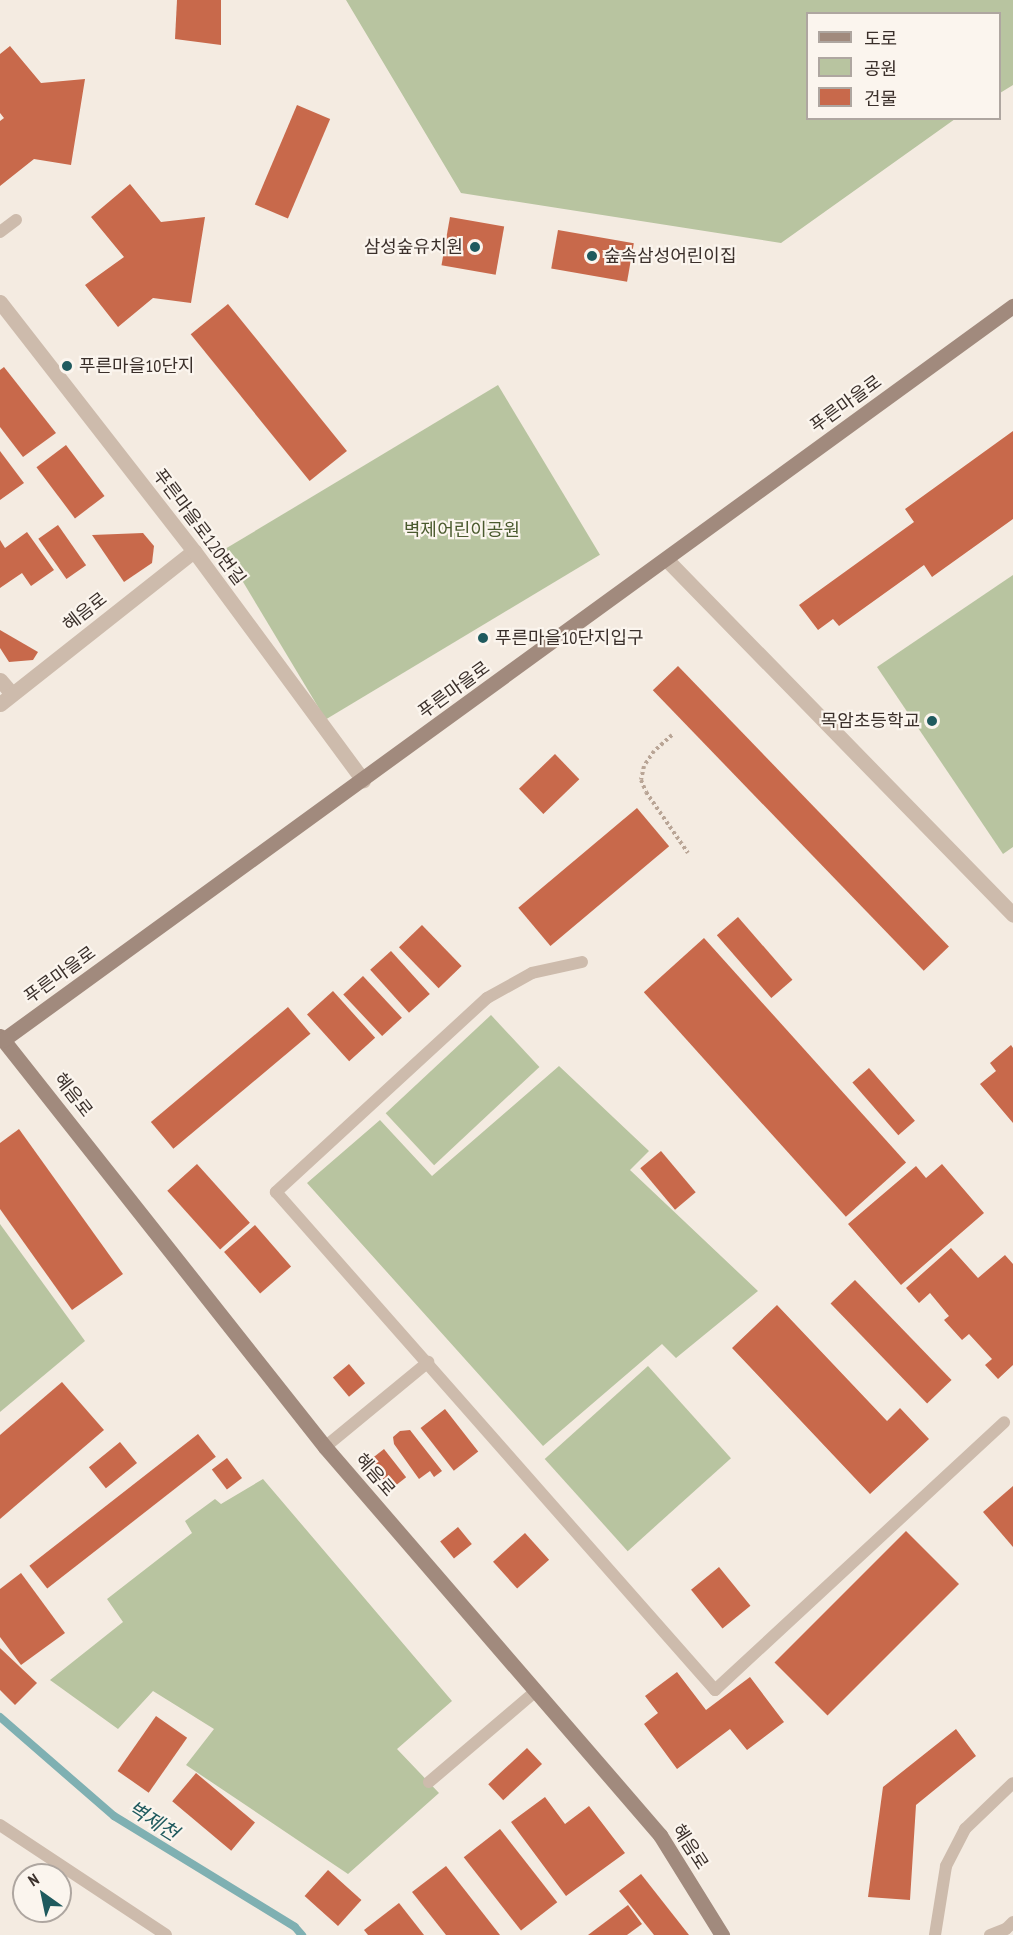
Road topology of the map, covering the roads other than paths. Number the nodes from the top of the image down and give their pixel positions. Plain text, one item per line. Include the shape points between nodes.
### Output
1 (16, 220) dead end
2 (0, 232) edge
3 (0, 302) edge
4 (1013, 306) edge
5 (194, 551) junction
6 (666, 559) junction
7 (0, 680) edge
8 (6, 699) edge
9 (363, 780) junction
10 (1013, 915) edge
11 (582, 962) dead end
12 (1, 1040) edge
13 (428, 1362) junction
14 (1004, 1422) dead end
15 (325, 1447) junction
16 (536, 1692) junction
17 (429, 1782) dead end
18 (1013, 1783) edge
19 (0, 1825) edge
20 (1013, 1922) edge
21 (166, 1935) edge
22 (722, 1935) edge
23 (935, 1935) edge
24 (990, 1935) edge

1 - 2 lane
3 - 5 street, 푸른마을로120번길
4 - 6 main road, 푸른마을로
5 - 8 street, 혜음로
5 - 9 street, 푸른마을로120번길
6 - 9 main road, 푸른마을로
6 - 10 street
7 - 8 street
9 - 12 main road, 푸른마을로
11 - 13 lane via 532,973 487,998 276,1192
12 - 15 main road, 혜음로
13 - 14 lane via 715,1690
13 - 15 lane
15 - 16 main road, 혜음로
16 - 17 lane
16 - 22 main road, 혜음로 via 660,1835
18 - 23 lane via 965,1829 946,1866
19 - 21 lane
20 - 24 lane

